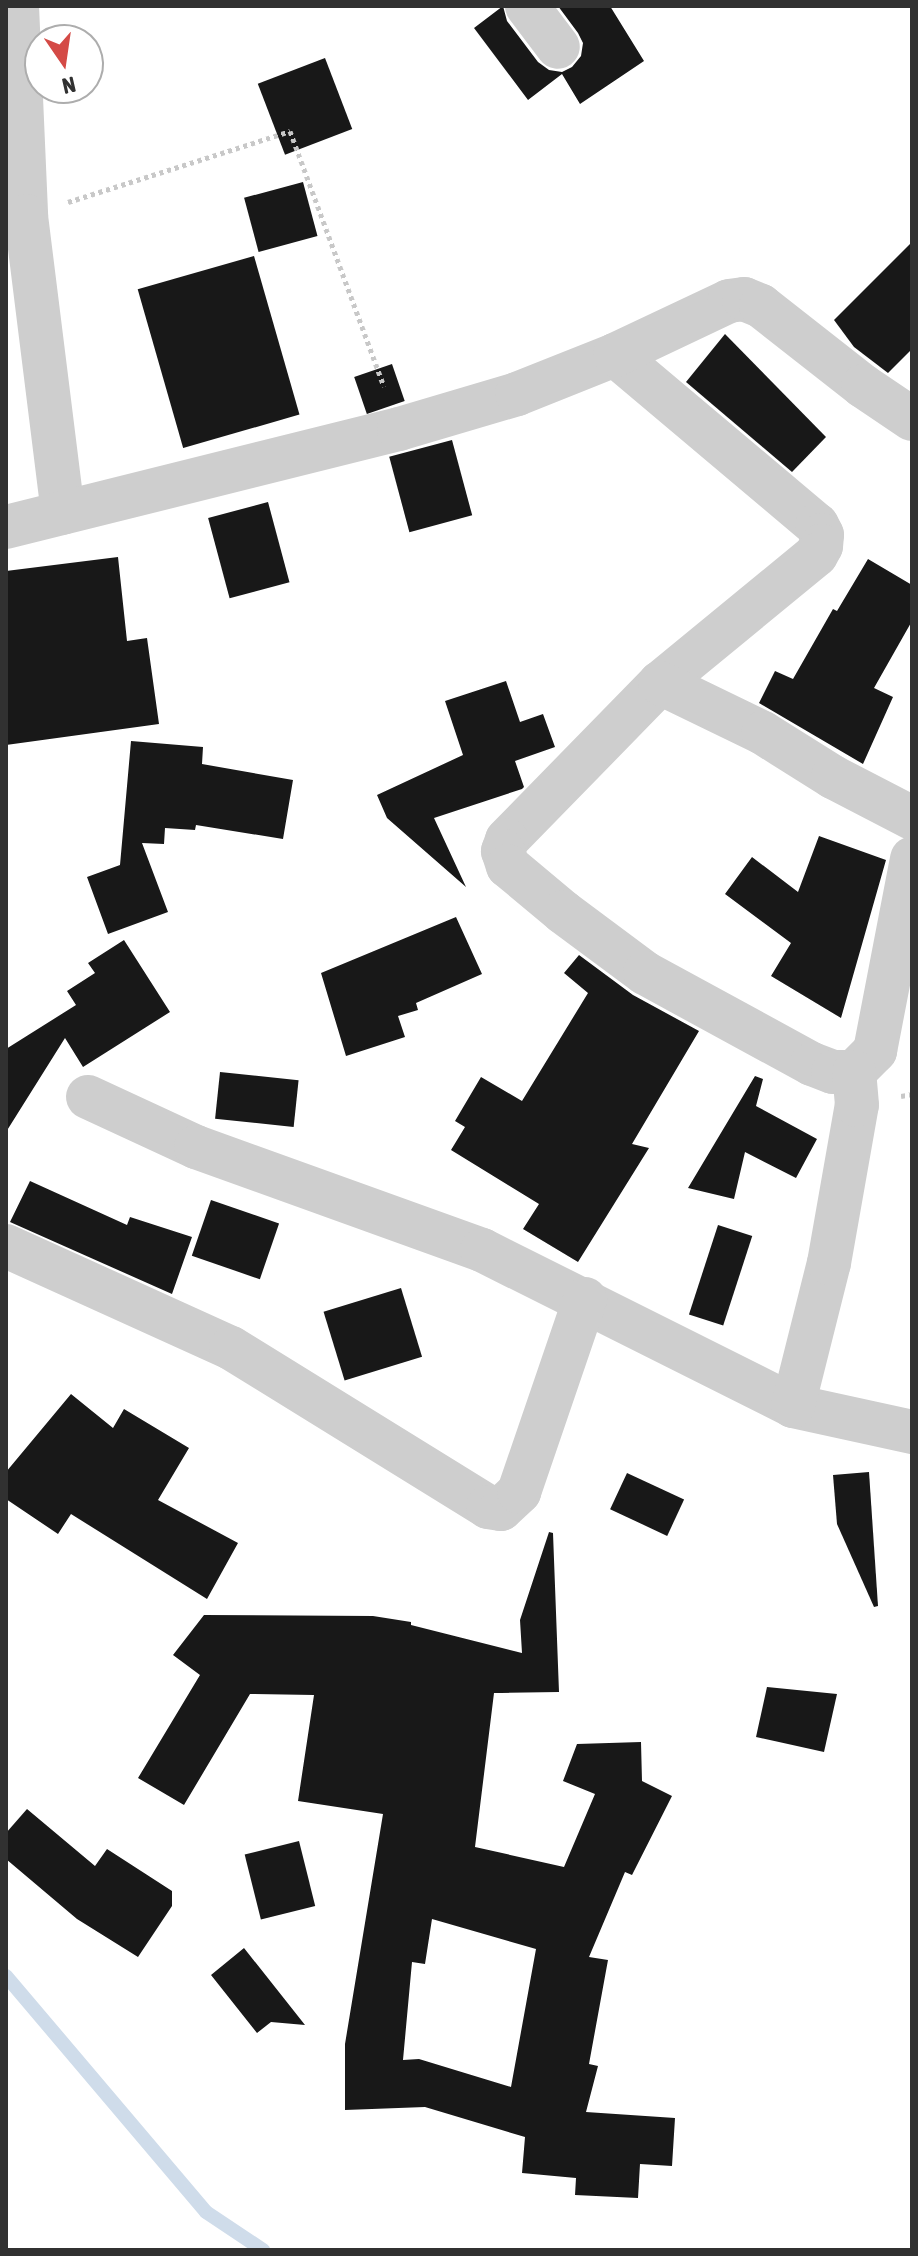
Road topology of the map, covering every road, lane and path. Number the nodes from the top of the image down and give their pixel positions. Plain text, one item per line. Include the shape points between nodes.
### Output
1 (17, 6) edge
2 (527, 6) edge
3 (558, 47) dead end
4 (26, 216) junction
5 (615, 355) junction
6 (912, 419) edge
7 (399, 429) junction
8 (63, 513) junction
9 (6, 527) edge
10 (660, 683) junction
11 (912, 818) edge
12 (912, 859) edge
13 (854, 1072) junction
14 (88, 1097) dead end
15 (6, 1246) edge
16 (585, 1299) junction
17 (793, 1406) junction
18 (912, 1432) edge

1 - 4 street
2 - 3 street
4 - 7 path via 290,131
4 - 8 street
5 - 6 street via 729,301 744,299 761,306
5 - 7 street via 517,394
5 - 10 street via 817,525 822,535 816,555
7 - 8 street
8 - 9 street
10 - 11 street via 763,733
10 - 13 street via 507,840 503,851 508,866 645,973 812,1064
12 - 13 street via 875,1051
13 - 17 street via 857,1105 829,1263
14 - 16 street via 196,1147 482,1250
15 - 16 street via 231,1348 488,1507 501,1509 519,1492
16 - 17 street
17 - 18 street

